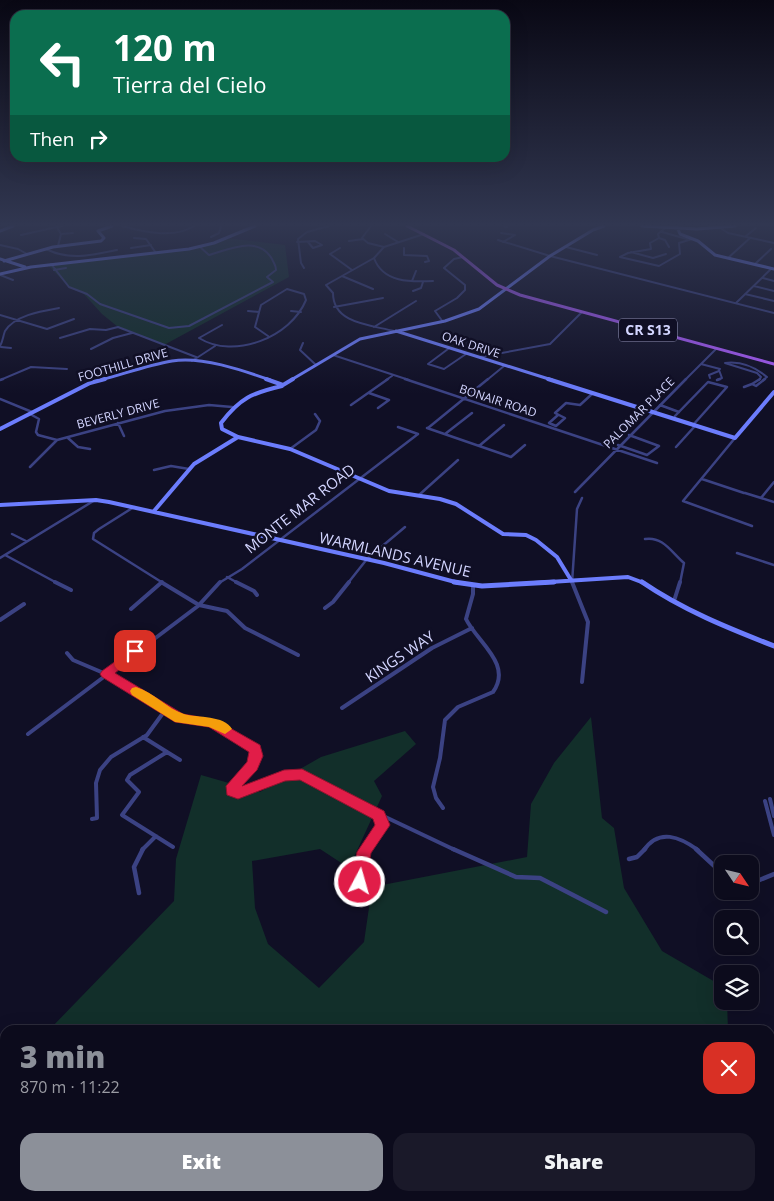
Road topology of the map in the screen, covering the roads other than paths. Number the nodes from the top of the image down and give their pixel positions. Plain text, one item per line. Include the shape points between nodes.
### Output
1 (64, 282) edge
2 (273, 282) edge
3 (331, 282) edge
4 (356, 282) edge
5 (423, 282) edge
6 (462, 282) edge
7 (494, 282) edge
8 (513, 282) edge
9 (653, 282) edge
10 (757, 282) edge
11 (753, 286) junction
12 (504, 288) junction
13 (373, 289) dead end
14 (413, 291) dead end
15 (774, 291) edge
16 (745, 294) junction
17 (383, 298) dead end
18 (416, 301) dead end
19 (774, 302) edge
20 (736, 303) junction
21 (334, 307) junction
22 (59, 308) dead end
23 (248, 311) dead end
24 (291, 311) dead end
25 (259, 312) junction
26 (302, 312) junction
27 (582, 312) junction
28 (774, 313) edge
29 (0, 315) edge
30 (74, 319) dead end
31 (21, 320) junction
32 (443, 322) junction
33 (222, 325) dead end
34 (374, 327) junction
35 (409, 328) junction
36 (394, 331) junction
37 (133, 333) junction
38 (402, 334) junction
39 (268, 336) junction
40 (60, 338) dead end
41 (303, 343) dead end
42 (216, 346) junction
43 (0, 347) edge
44 (11, 348) dead end
45 (91, 349) dead end
46 (448, 349) junction
47 (716, 349) junction
48 (466, 354) junction
49 (333, 355) junction
50 (196, 357) junction
51 (478, 358) junction
52 (192, 361) junction
53 (701, 363) junction
54 (724, 364) junction
55 (774, 364) edge
56 (316, 365) junction
57 (504, 366) junction
58 (719, 369) junction
59 (67, 370) dead end
60 (393, 375) junction
61 (710, 378) dead end
62 (0, 380) edge
63 (718, 380) dead end
64 (752, 384) junction
65 (283, 385) junction
66 (744, 387) dead end
67 (368, 392) junction
68 (592, 394) junction
69 (773, 395) edge
70 (463, 399) junction
71 (0, 400) edge
72 (350, 405) dead end
73 (660, 405) junction
74 (232, 407) junction
75 (378, 408) dead end
76 (679, 412) junction
77 (31, 413) junction
78 (472, 413) dead end
79 (652, 413) junction
80 (315, 414) dead end
81 (558, 415) junction
82 (674, 416) dead end
83 (118, 423) junction
84 (504, 424) dead end
85 (694, 426) junction
86 (398, 427) dead end
87 (0, 429) edge
88 (445, 434) junction
89 (629, 435) junction
90 (124, 436) dead end
91 (238, 437) junction
92 (68, 438) junction
93 (735, 438) junction
94 (57, 440) junction
95 (618, 445) junction
96 (478, 446) junction
97 (525, 446) dead end
98 (676, 447) dead end
99 (290, 448) junction
100 (90, 449) dead end
101 (615, 449) junction
102 (458, 460) dead end
103 (657, 463) dead end
104 (30, 467) dead end
105 (190, 468) junction
106 (154, 470) dead end
107 (359, 478) junction
108 (702, 479) junction
109 (774, 482) edge
110 (575, 492) dead end
111 (418, 496) junction
112 (582, 498) dead end
113 (761, 498) junction
114 (96, 500) junction
115 (774, 502) edge
116 (0, 504) edge
117 (135, 507) junction
118 (154, 512) junction
119 (752, 526) dead end
120 (405, 527) dead end
121 (12, 534) dead end
122 (280, 540) junction
123 (645, 540) dead end
124 (26, 541) junction
125 (737, 553) dead end
126 (4, 555) junction
127 (0, 558) edge
128 (367, 559) junction
129 (774, 565) edge
130 (226, 576) junction
131 (571, 580) junction
132 (162, 582) junction
133 (473, 585) junction
134 (71, 590) dead end
135 (257, 595) dead end
136 (674, 602) junction
137 (24, 604) dead end
138 (199, 605) junction
139 (325, 608) dead end
140 (131, 609) dead end
141 (0, 620) edge
142 (472, 628) junction
143 (774, 646) edge
144 (67, 653) dead end
145 (298, 655) dead end
146 (106, 674) junction
147 (582, 682) dead end
148 (342, 708) dead end
149 (166, 709) junction
150 (28, 734) dead end
151 (144, 737) junction
152 (167, 752) junction
153 (180, 760) dead end
154 (443, 808) dead end
155 (374, 811) junction
156 (774, 816) edge
157 (92, 819) dead end
158 (774, 835) edge
159 (156, 836) junction
160 (173, 847) dead end
161 (629, 859) dead end
162 (714, 866) edge
163 (774, 874) edge
164 (759, 880) edge
165 (360, 882) dead end
166 (139, 892) dead end
167 (606, 912) dead end

1 - 2 street via 100,304 170,328 189,326
3 - 21 street via 326,285 333,294
4 - 13 street
5 - 14 street via 421,288
6 - 32 street via 465,290 435,311
7 - 12 main road, CR S13
8 - 12 street
9 - 20 street
10 - 11 street
11 - 15 street
11 - 16 street
12 - 27 main road, CR S13
12 - 32 street via 479,309
16 - 19 street
16 - 20 street
17 - 21 street
18 - 34 street
20 - 28 street
21 - 34 street, OAK DRIVE via 344,317
22 - 31 street
23 - 25 street
24 - 26 street
25 - 26 street via 263,302 287,289 306,297
25 - 39 street via 255,327
26 - 39 street via 283,329
27 - 47 main road, CR S13
27 - 51 street via 550,344
29 - 31 street
30 - 31 street via 43,329
31 - 43 street via 7,328
32 - 35 street
33 - 42 street via 199,338
34 - 36 street, OAK DRIVE
35 - 36 street
35 - 38 street
36 - 38 street, OAK DRIVE
36 - 49 street via 360,339
37 - 40 street via 118,328 90,329
37 - 45 street
37 - 50 street
38 - 46 street, OAK DRIVE
39 - 42 street via 229,348
41 - 56 street via 300,350
42 - 50 street
43 - 44 street
46 - 48 street, OAK DRIVE
46 - 48 street via 428,364 444,369
47 - 53 street, PALOMAR PLACE
47 - 55 main road, CR S13
48 - 51 street, OAK DRIVE
49 - 56 street
49 - 60 street, BONAIR ROAD
50 - 52 street
51 - 57 street, OAK DRIVE
52 - 65 street, FOOTHILL DRIVE via 239,369
52 - 77 street, FOOTHILL DRIVE via 172,361 90,383
53 - 58 street
53 - 73 street, PALOMAR PLACE
54 - 58 street
54 - 64 street via 757,373 761,378
54 - 64 street via 732,362 748,366 767,378 756,386
56 - 65 street
57 - 68 street, OAK DRIVE
57 - 70 street
58 - 61 street via 709,374
58 - 63 street via 722,378
59 - 62 street via 31,367
60 - 67 street
60 - 70 street, BONAIR ROAD
64 - 66 street
65 - 74 street via 250,394
67 - 72 street
67 - 75 street via 389,400
68 - 79 street, OAK DRIVE
68 - 81 street via 580,406 566,403 555,413
69 - 93 street
70 - 88 street via 427,428
70 - 101 street, BONAIR ROAD
71 - 77 street
73 - 76 street
73 - 79 street, PALOMAR PLACE
74 - 83 street, BEVERLY DRIVE via 178,408
74 - 91 street via 221,423 222,429
76 - 82 street
76 - 85 street via 708,382 726,387
77 - 87 street, FOOTHILL DRIVE
77 - 94 street via 39,419 38,435
78 - 88 street
79 - 85 street, OAK DRIVE
79 - 89 street, PALOMAR PLACE
80 - 99 street via 320,421 316,430
81 - 81 street via 565,418 556,426 549,423
83 - 90 street
83 - 92 street, BEVERLY DRIVE
84 - 96 street
85 - 93 street, OAK DRIVE
85 - 98 street
86 - 107 street, MONTE MAR ROAD via 418,434
88 - 96 street
89 - 95 street, PALOMAR PLACE
89 - 95 street via 659,446 647,455
91 - 99 street
91 - 105 street
92 - 94 street, BEVERLY DRIVE
92 - 100 street via 78,447
93 - 108 street
94 - 104 street
95 - 101 street, PALOMAR PLACE
96 - 97 street via 511,457
99 - 107 street
101 - 103 street, BONAIR ROAD
101 - 110 street, PALOMAR PLACE
102 - 111 street
105 - 106 street via 168,466
105 - 118 street
107 - 111 street via 389,490
107 - 122 street, MONTE MAR ROAD
108 - 113 street
108 - 119 street via 683,501
109 - 113 street
111 - 131 street via 456,504 503,534 532,537 556,558
112 - 131 street via 577,509
113 - 115 street
114 - 116 street, WARMLANDS AVENUE
114 - 117 street, WARMLANDS AVENUE
114 - 124 street
117 - 118 street, WARMLANDS AVENUE
117 - 132 street via 99,529 93,539
118 - 122 street, WARMLANDS AVENUE
120 - 128 street
121 - 124 street
122 - 128 street, WARMLANDS AVENUE
122 - 130 street, MONTE MAR ROAD via 242,569
123 - 136 street via 661,540 684,563 679,596
124 - 126 street
125 - 129 street
126 - 127 street
126 - 134 street
128 - 133 street, WARMLANDS AVENUE
128 - 139 street
130 - 135 street via 254,590
130 - 138 street, MONTE MAR ROAD
131 - 133 street, WARMLANDS AVENUE
131 - 136 street, WARMLANDS AVENUE via 629,578 641,581
131 - 147 street via 588,622
132 - 138 street
132 - 140 street
133 - 142 street via 474,598 466,614
136 - 143 street, WARMLANDS AVENUE via 712,622
137 - 141 street
138 - 145 street via 230,613 245,628
138 - 146 street, MONTE MAR ROAD
142 - 148 street, KINGS WAY via 432,648
142 - 154 street via 492,654 499,676 498,684 490,694 453,710 445,719 433,786
144 - 146 street via 73,660
146 - 149 street
146 - 150 street, MONTE MAR ROAD
149 - 151 street
149 - 155 street via 188,721 212,723 255,749 257,756 252,766 233,786 232,791 238,794 302,774
151 - 152 street
151 - 157 street via 112,757 100,770 96,783 97,818
152 - 153 street
152 - 159 street via 130,774 127,780 139,792 122,815
155 - 165 street via 382,825 364,852
155 - 167 street via 516,877 540,878
156 - 158 street via 768,800
159 - 160 street
159 - 166 street via 133,864 132,875
161 - 162 street via 640,856 652,840 660,836 676,837 695,848
163 - 164 street

